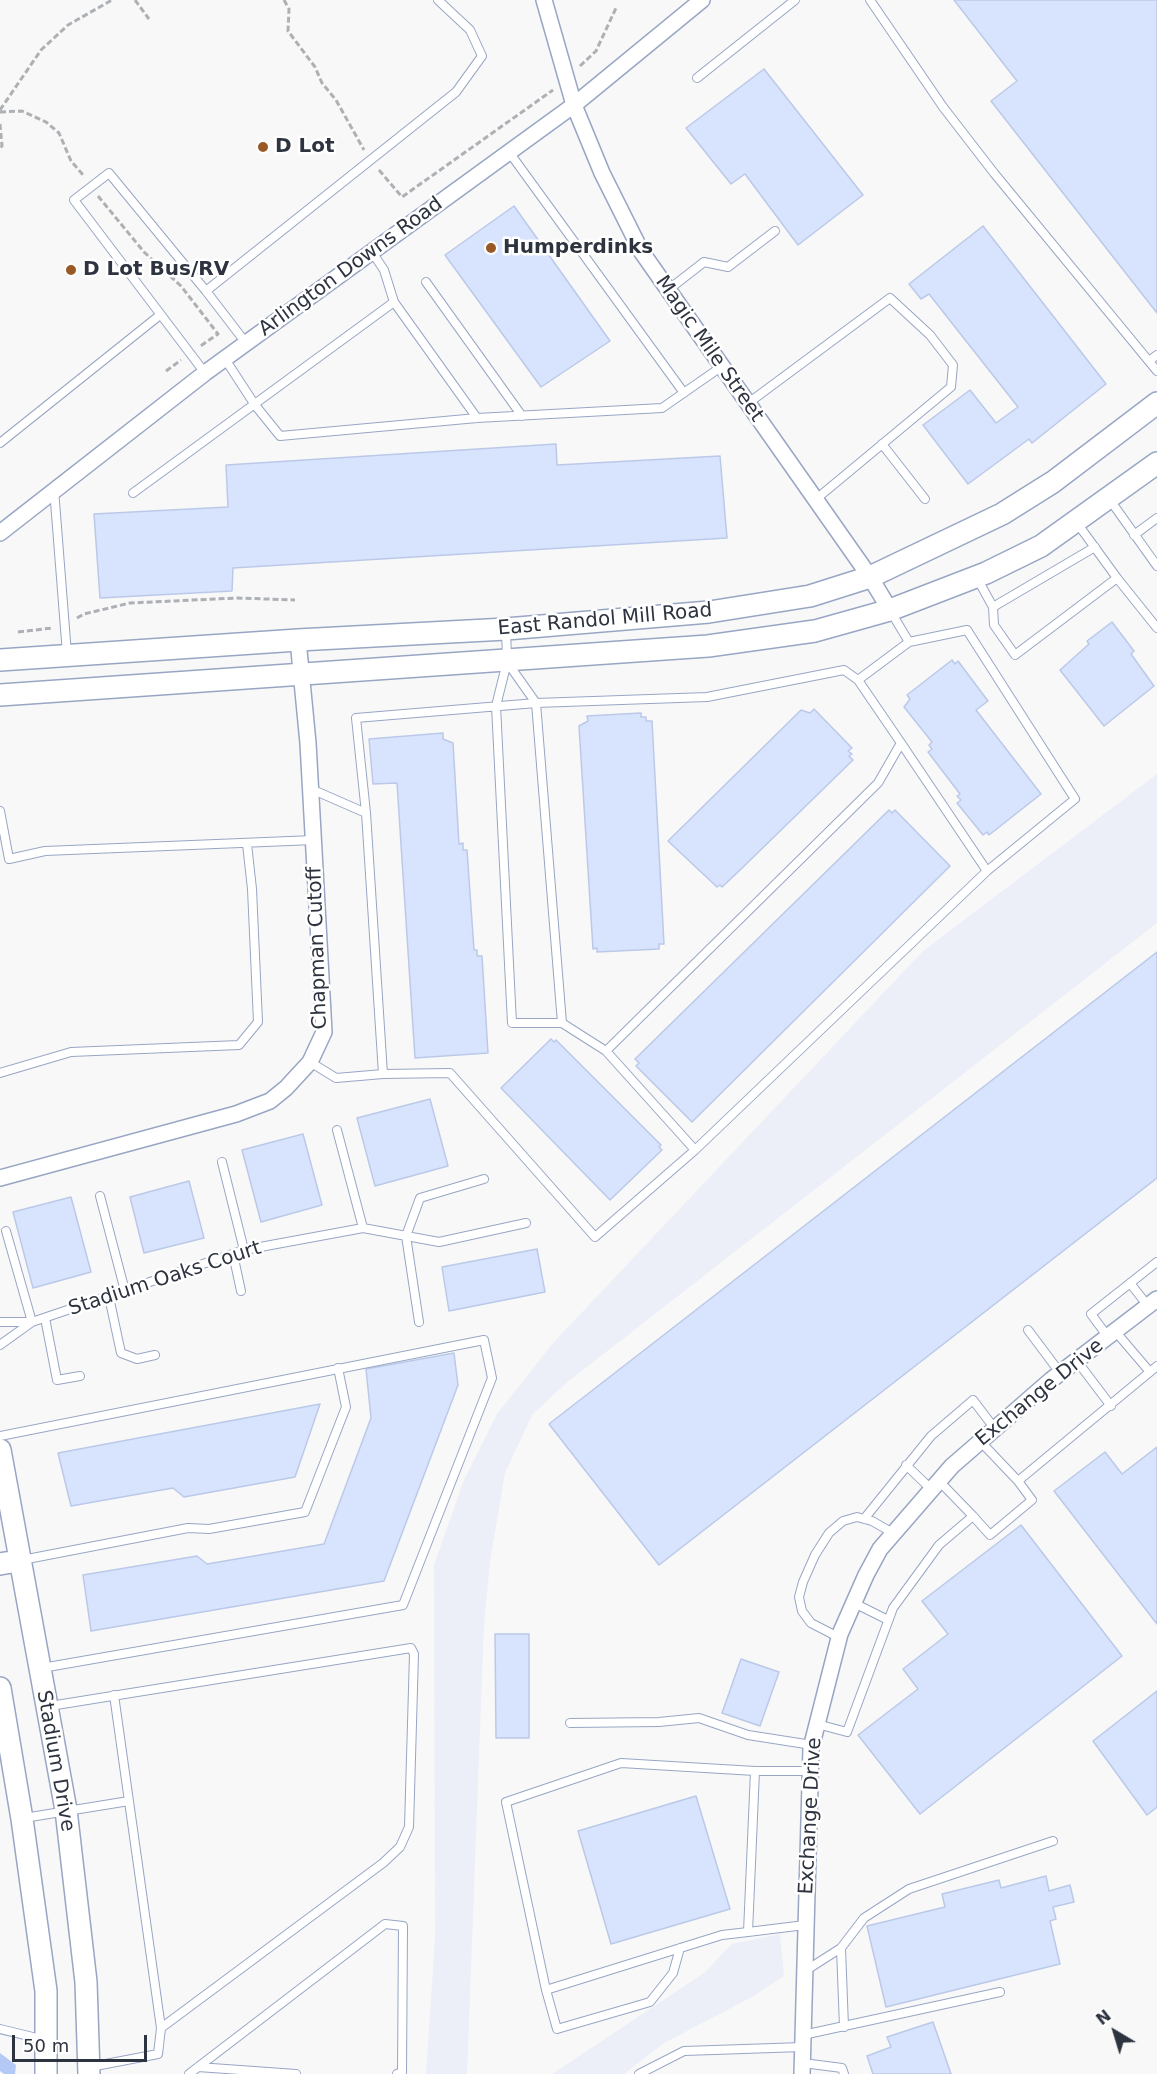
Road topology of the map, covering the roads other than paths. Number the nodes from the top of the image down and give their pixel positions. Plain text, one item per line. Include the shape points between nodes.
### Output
1 (438, 0) edge
2 (544, 0) edge
3 (702, 0) edge
4 (795, 0) edge
5 (870, 0) edge
6 (697, 78) dead end
7 (574, 105) junction
8 (509, 152) junction
9 (775, 231) dead end
10 (372, 252) junction
11 (426, 282) dead end
12 (206, 291) junction
13 (667, 291) junction
14 (394, 302) junction
15 (160, 315) junction
16 (246, 343) junction
17 (1157, 355) edge
18 (225, 359) junction
19 (1149, 362) junction
20 (721, 367) junction
21 (1157, 371) edge
22 (205, 373) junction
23 (684, 393) junction
24 (1157, 403) edge
25 (747, 404) junction
26 (255, 405) junction
27 (522, 416) junction
28 (477, 418) junction
29 (0, 443) edge
30 (882, 444) junction
31 (1157, 463) edge
32 (54, 489) junction
33 (134, 493) dead end
34 (1109, 498) junction
35 (925, 499) dead end
36 (815, 500) junction
37 (1157, 518) edge
38 (1076, 522) junction
39 (0, 533) edge
40 (1134, 535) junction
41 (1095, 547) junction
42 (1157, 566) edge
43 (870, 577) junction
44 (976, 577) junction
45 (1117, 578) junction
46 (993, 607) junction
47 (890, 610) junction
48 (1157, 628) edge
49 (506, 629) junction
50 (298, 640) junction
51 (909, 642) junction
52 (67, 655) junction
53 (0, 660) edge
54 (507, 662) junction
55 (302, 676) junction
56 (858, 680) junction
57 (0, 695) edge
58 (536, 703) junction
59 (496, 706) junction
60 (901, 743) junction
61 (311, 789) junction
62 (0, 811) edge
63 (366, 813) junction
64 (314, 840) junction
65 (247, 844) junction
66 (987, 871) junction
67 (561, 1023) junction
68 (606, 1051) junction
69 (310, 1062) junction
70 (0, 1073) edge
71 (383, 1074) junction
72 (337, 1130) dead end
73 (695, 1150) junction
74 (222, 1162) dead end
75 (0, 1178) edge
76 (484, 1179) dead end
77 (100, 1196) dead end
78 (526, 1223) dead end
79 (363, 1227) junction
80 (6, 1231) dead end
81 (406, 1236) junction
82 (244, 1250) junction
83 (233, 1254) junction
84 (1157, 1262) edge
85 (1130, 1283) junction
86 (125, 1291) junction
87 (241, 1291) dead end
88 (109, 1297) junction
89 (1152, 1303) edge
90 (45, 1318) junction
91 (0, 1322) edge
92 (32, 1322) junction
93 (419, 1322) dead end
94 (1028, 1330) dead end
95 (1111, 1334) junction
96 (0, 1345) edge
97 (155, 1354) dead end
98 (1077, 1361) junction
99 (1157, 1366) edge
100 (338, 1368) junction
101 (1150, 1372) junction
102 (1061, 1374) junction
103 (80, 1376) dead end
104 (1111, 1406) junction
105 (995, 1429) junction
106 (0, 1436) edge
107 (980, 1442) junction
108 (0, 1450) edge
109 (906, 1465) junction
110 (1018, 1481) junction
111 (935, 1485) junction
112 (973, 1516) junction
113 (864, 1519) junction
114 (893, 1533) junction
115 (9, 1562) edge
116 (854, 1603) junction
117 (888, 1620) junction
118 (840, 1638) junction
119 (38, 1668) junction
120 (0, 1688) edge
121 (114, 1695) junction
122 (45, 1707) junction
123 (570, 1723) dead end
124 (817, 1724) junction
125 (812, 1745) junction
126 (755, 1771) junction
127 (810, 1771) junction
128 (129, 1801) junction
129 (66, 1810) junction
130 (22, 1819) junction
131 (1053, 1841) dead end
132 (805, 1925) junction
133 (748, 1932) junction
134 (680, 1948) junction
135 (841, 1948) junction
136 (804, 1972) junction
137 (546, 1990) junction
138 (1000, 1992) dead end
139 (844, 2027) junction
140 (161, 2028) junction
141 (0, 2030) edge
142 (46, 2041) junction
143 (803, 2041) junction
144 (198, 2067) junction
145 (802, 2068) edge
146 (89, 2071) edge
147 (46, 2074) edge
148 (189, 2074) edge
149 (296, 2074) edge
150 (397, 2074) edge
151 (639, 2074) edge
152 (844, 2074) edge

1 - 12 lane via 470,30 482,56 456,92
2 - 7 street, Magic Mile Street
3 - 7 street, Arlington Downs Road
4 - 6 lane
5 - 19 lane via 943,107
7 - 8 street, Arlington Downs Road
7 - 13 street, Magic Mile Street via 622,216
8 - 10 street, Arlington Downs Road
8 - 23 lane
9 - 13 lane via 728,267 704,262
10 - 14 lane via 384,270
10 - 16 street, Arlington Downs Road
11 - 27 lane
12 - 15 lane via 109,173 74,200
12 - 16 lane
13 - 20 street, Magic Mile Street
14 - 26 lane
14 - 28 lane
15 - 22 lane
15 - 29 lane
16 - 18 street, Arlington Downs Road
17 - 19 lane
18 - 22 street, Arlington Downs Road
18 - 26 lane
19 - 21 lane
20 - 23 lane
20 - 25 street, Magic Mile Street
22 - 32 street, Arlington Downs Road
23 - 27 lane via 662,408
24 - 43 main road, East Randol Mill Road via 1053,482 1002,514
25 - 30 lane via 890,298 930,335 953,364 951,387
25 - 36 street, Magic Mile Street
26 - 28 lane via 280,436
26 - 33 lane
27 - 28 lane
30 - 35 lane
30 - 36 lane
31 - 34 main road, East Randol Mill Road
32 - 39 street, Arlington Downs Road
32 - 52 lane
34 - 38 main road, East Randol Mill Road
34 - 40 lane
36 - 43 street, Magic Mile Street
37 - 40 lane
38 - 41 lane
38 - 44 main road, East Randol Mill Road via 1041,546
40 - 42 lane
41 - 45 lane
41 - 46 lane
43 - 47 street, Magic Mile Street
43 - 49 main road, East Randol Mill Road via 810,596 709,612
44 - 46 lane
44 - 47 main road, East Randol Mill Road
45 - 46 lane via 1015,655 994,625
45 - 48 lane
47 - 51 lane
47 - 54 main road, East Randol Mill Road via 815,631 714,646
49 - 50 main road, East Randol Mill Road
49 - 54 lane
50 - 52 main road, East Randol Mill Road
50 - 55 street, Chapman Cutoff
51 - 56 lane
51 - 66 lane via 967,630 1076,799
52 - 53 main road, East Randol Mill Road
54 - 55 main road, East Randol Mill Road
54 - 58 lane
54 - 59 lane
55 - 57 main road, East Randol Mill Road
55 - 61 street, Chapman Cutoff
56 - 58 lane via 844,670 707,697
56 - 60 lane
58 - 59 lane
58 - 67 lane
59 - 63 lane via 356,718
59 - 67 lane via 512,1023
60 - 66 lane
60 - 68 lane via 878,783
61 - 63 lane
61 - 64 street, Chapman Cutoff
62 - 65 lane via 9,859 45,851
63 - 71 lane
64 - 65 lane
64 - 69 street, Chapman Cutoff via 324,1032
65 - 70 lane via 258,1022 239,1045 71,1052
66 - 73 lane
67 - 68 lane
68 - 73 lane
69 - 71 lane via 336,1078
69 - 75 street, Chapman Cutoff via 270,1101 236,1114
71 - 73 lane via 450,1073 595,1237
72 - 79 lane
74 - 82 lane
76 - 81 lane via 420,1198
77 - 86 lane
78 - 81 lane, Stadium Oaks Court via 439,1242
79 - 81 lane, Stadium Oaks Court
79 - 82 lane, Stadium Oaks Court
80 - 92 lane
81 - 93 lane
82 - 83 lane, Stadium Oaks Court
83 - 86 lane, Stadium Oaks Court
83 - 87 lane
84 - 85 lane
85 - 89 lane
85 - 95 lane via 1091,1314
86 - 88 lane, Stadium Oaks Court
88 - 90 lane, Stadium Oaks Court
88 - 97 lane via 121,1353 137,1359
89 - 95 street, Exchange Drive
90 - 92 lane, Stadium Oaks Court
90 - 103 lane via 57,1380
91 - 92 lane, Stadium Oaks Court
92 - 96 lane, Stadium Oaks Court
94 - 102 lane
95 - 98 street, Exchange Drive
95 - 101 lane
98 - 102 street, Exchange Drive
98 - 104 lane
99 - 101 lane
100 - 106 lane
100 - 115 lane via 346,1407 305,1512 209,1529 188,1528
100 - 119 lane via 484,1341 492,1377 403,1605
101 - 104 lane
102 - 105 street, Exchange Drive
104 - 110 lane
105 - 107 street, Exchange Drive
105 - 109 lane via 973,1400 931,1436
107 - 110 lane
107 - 111 street, Exchange Drive
108 - 115 main road, Stadium Drive
109 - 111 lane
109 - 113 lane
110 - 112 lane via 1032,1500 990,1535
111 - 112 lane
111 - 114 street, Exchange Drive
112 - 117 lane via 939,1545
113 - 114 lane
113 - 118 lane via 843,1521 830,1533 802,1582 802,1611 811,1623
114 - 116 street, Exchange Drive via 880,1549
115 - 119 main road, Stadium Drive
116 - 117 lane
116 - 118 street, Exchange Drive
117 - 124 lane via 846,1732
118 - 124 street, Exchange Drive
119 - 122 main road, Stadium Drive
120 - 130 main road
121 - 122 lane
121 - 128 lane
121 - 140 lane via 411,1648 414,1654 409,1827 400,1847
122 - 129 main road, Stadium Drive
123 - 125 lane via 699,1718 748,1735
124 - 125 street, Exchange Drive
125 - 127 street, Exchange Drive
126 - 127 lane
126 - 133 lane
126 - 137 lane via 621,1763 506,1802
127 - 132 street, Exchange Drive
128 - 129 lane
128 - 140 lane
129 - 130 lane
129 - 146 main road, Stadium Drive via 86,1982
130 - 142 main road via 46,1991
131 - 135 lane via 909,1889 864,1918
132 - 133 lane
132 - 136 street, Exchange Drive
133 - 134 lane via 722,1935
134 - 137 lane
134 - 137 lane via 673,1973 650,2002 557,2030
135 - 136 lane
135 - 139 lane
136 - 143 street, Exchange Drive
138 - 139 lane
139 - 143 lane
140 - 146 lane via 158,2054
141 - 142 lane
142 - 147 main road
143 - 145 street, Exchange Drive
143 - 151 lane via 684,2051
144 - 148 lane
144 - 149 lane
144 - 150 lane via 385,1924 403,1926 402,2072
145 - 152 lane via 842,2068

